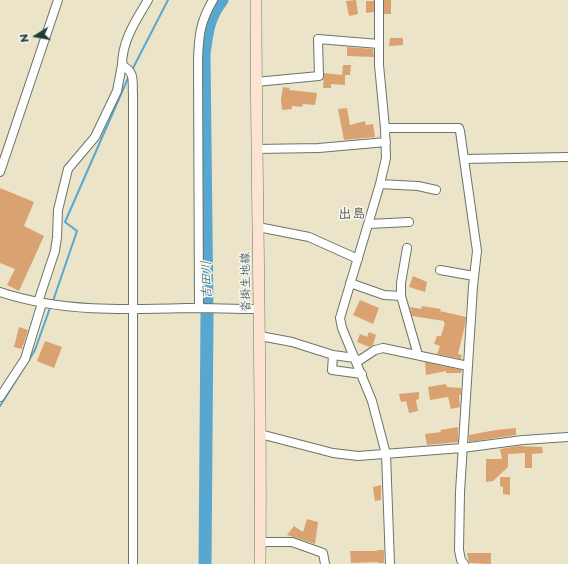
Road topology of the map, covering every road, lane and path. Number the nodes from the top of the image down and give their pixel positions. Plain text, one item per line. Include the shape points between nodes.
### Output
1 (58, 0) edge
2 (148, 0) edge
3 (213, 0) edge
4 (256, 0) edge
5 (379, 0) edge
6 (379, 44) junction
7 (122, 65) junction
8 (256, 82) junction
9 (385, 128) junction
10 (386, 142) junction
11 (256, 149) junction
12 (568, 158) edge
13 (464, 159) junction
14 (0, 172) edge
15 (380, 184) junction
16 (436, 190) dead end
17 (409, 222) dead end
18 (368, 224) junction
19 (258, 227) junction
20 (407, 248) dead end
21 (358, 259) junction
22 (440, 270) dead end
23 (474, 276) junction
24 (350, 283) junction
25 (0, 292) edge
26 (401, 296) junction
27 (40, 303) junction
28 (199, 308) junction
29 (133, 309) junction
30 (260, 309) junction
31 (260, 336) junction
32 (418, 355) junction
33 (333, 356) junction
34 (356, 360) junction
35 (468, 366) junction
36 (362, 374) junction
37 (0, 397) edge
38 (260, 434) junction
39 (568, 437) edge
40 (462, 448) junction
41 (386, 454) junction
42 (260, 542) junction
43 (134, 564) edge
44 (260, 564) edge
45 (326, 564) edge
46 (390, 564) edge
47 (464, 564) edge

1 - 14 street
2 - 7 street via 126,40
3 - 28 street via 201,26 198,59
4 - 8 main road, 沓掛生地線
5 - 6 street
6 - 8 street via 318,39 319,76
6 - 9 street
7 - 27 street via 117,91 95,137 68,169 58,210 55,251
7 - 29 street via 132,74
8 - 11 main road, 沓掛生地線
9 - 10 street
9 - 13 street via 459,128
10 - 11 street via 319,148
10 - 15 street via 386,158
11 - 19 main road, 沓掛生地線
12 - 13 street
13 - 23 street via 477,251
15 - 16 street via 418,186
15 - 18 street
17 - 18 street
18 - 21 street
19 - 21 street via 309,237
19 - 30 main road, 沓掛生地線
20 - 26 street
21 - 24 street
22 - 23 street
23 - 35 street
24 - 26 street via 384,295
24 - 34 street via 340,318
25 - 27 street
26 - 32 street
27 - 29 street
27 - 37 street via 25,359
28 - 29 street
28 - 30 street
29 - 43 street
30 - 31 main road, 沓掛生地線
31 - 33 street via 292,342
31 - 38 main road, 沓掛生地線
32 - 34 street via 383,348
32 - 35 street
33 - 34 street
33 - 36 street via 332,370
34 - 36 street
35 - 40 street
36 - 41 street
38 - 41 street via 332,453 358,456
38 - 42 main road, 沓掛生地線
39 - 40 street
40 - 41 street
40 - 47 street via 459,550
41 - 46 street
42 - 44 main road, 沓掛生地線
42 - 45 street via 292,542 323,553

